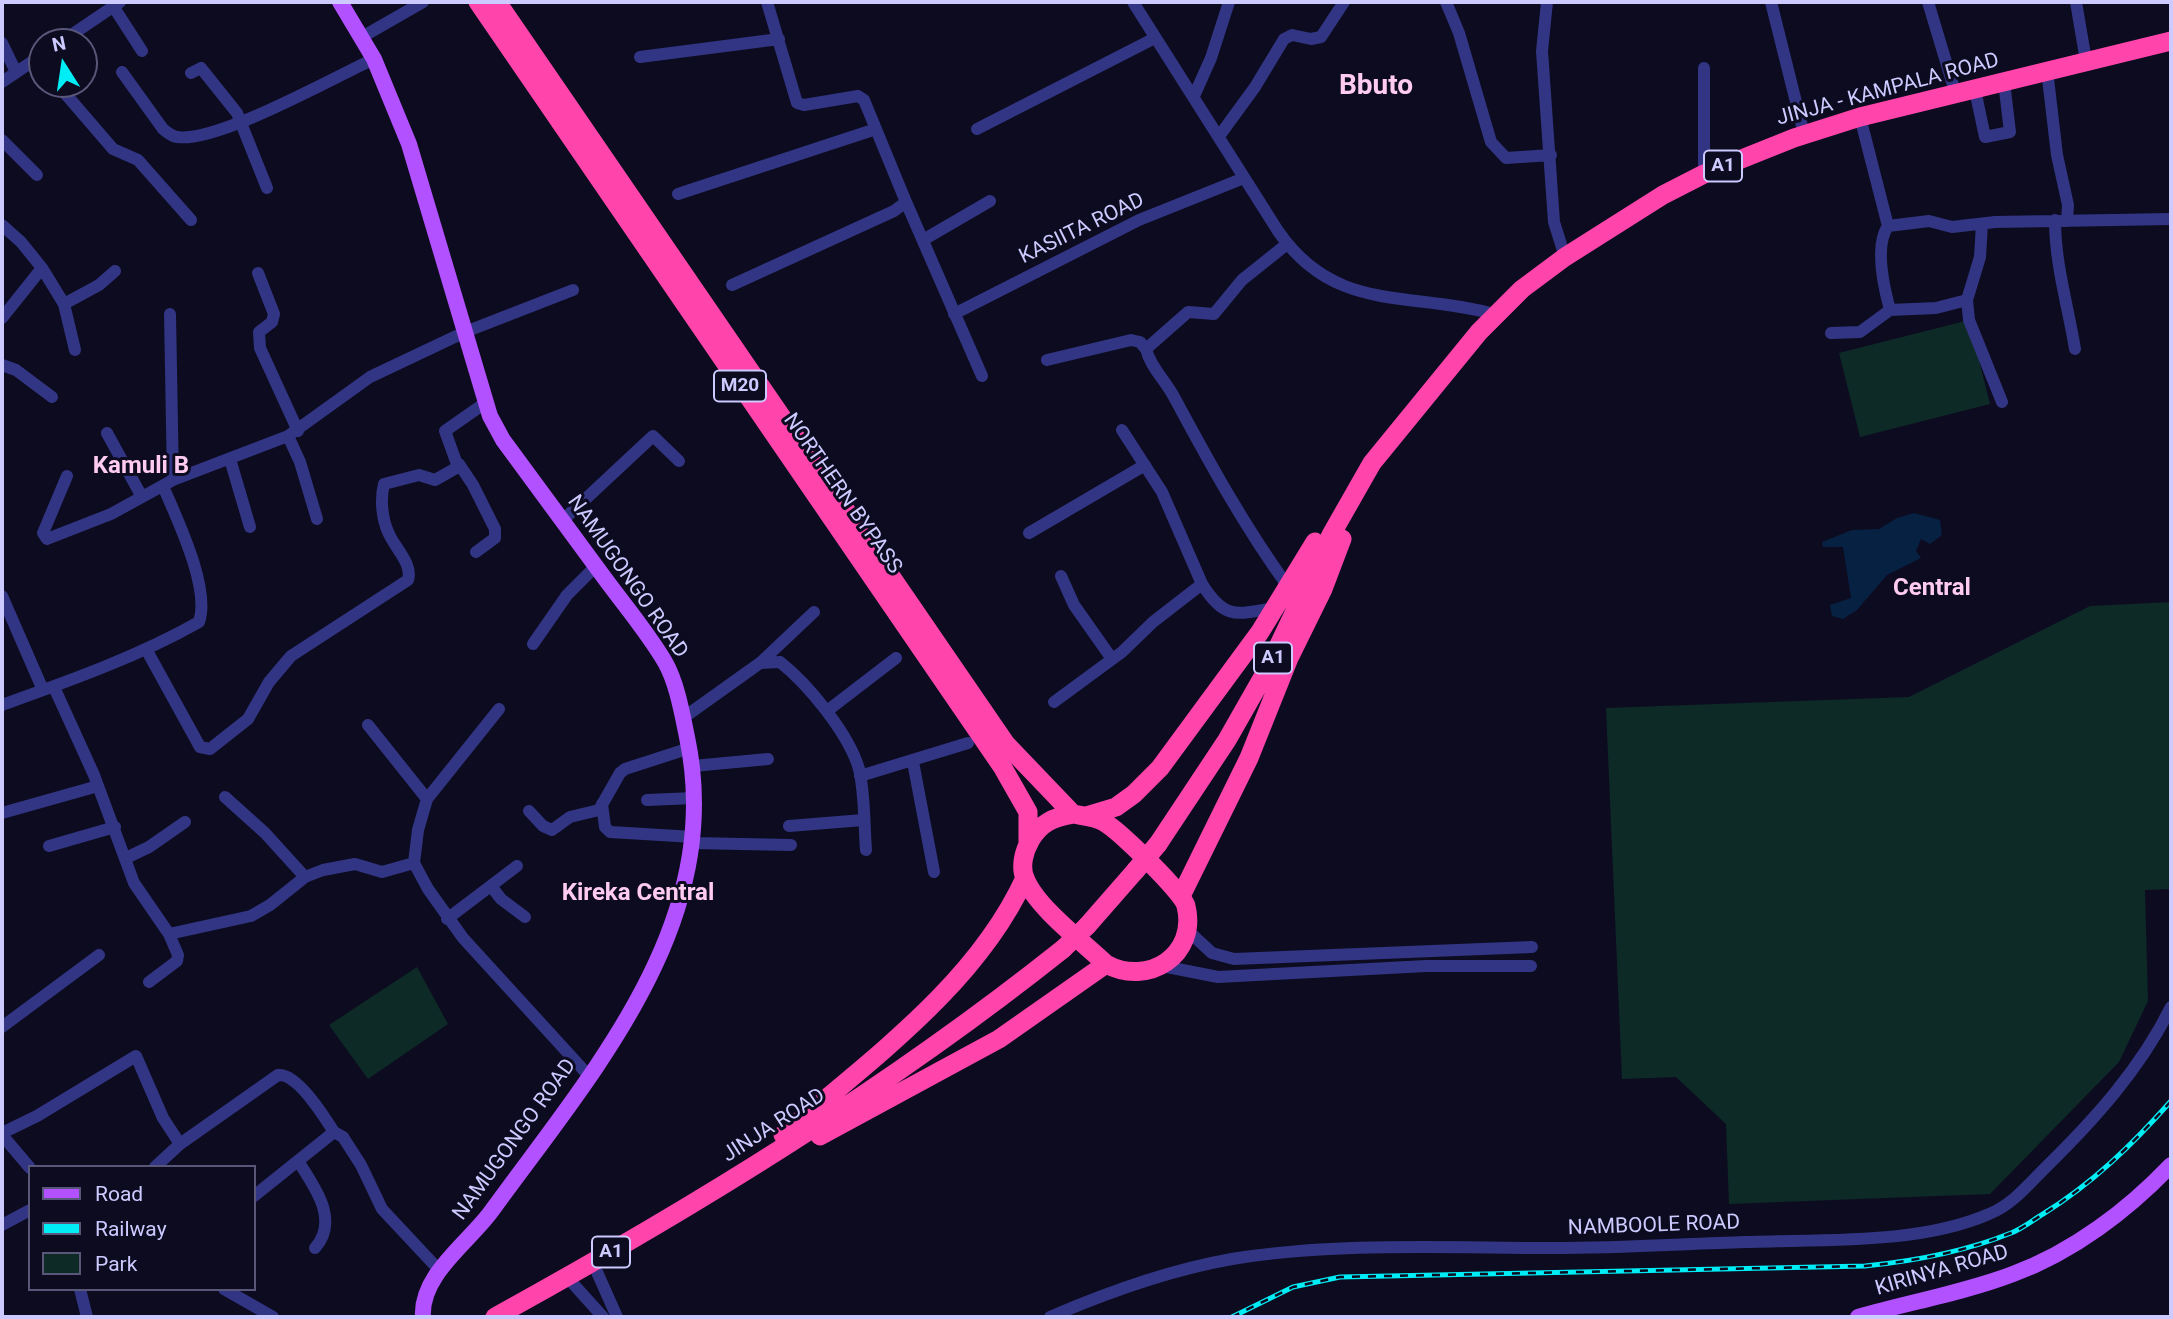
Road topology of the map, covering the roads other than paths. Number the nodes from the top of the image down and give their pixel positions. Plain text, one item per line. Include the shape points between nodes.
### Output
1 (340, 2) edge
2 (423, 2) edge
3 (478, 2) edge
4 (497, 2) edge
5 (767, 2) edge
6 (1133, 2) edge
7 (1229, 2) edge
8 (1344, 2) edge
9 (1446, 2) edge
10 (1547, 2) edge
11 (1771, 2) edge
12 (1928, 2) edge
13 (2076, 2) edge
14 (116, 4) edge
15 (81, 28) edge
16 (362, 37) junction
17 (1155, 38) junction
18 (779, 39) junction
19 (2171, 41) edge
20 (2, 43) edge
21 (142, 51) dead end
22 (640, 57) dead end
23 (374, 59) junction
24 (2086, 61) junction
25 (28, 65) edge
26 (1704, 68) dead end
27 (2047, 70) junction
28 (16, 72) junction
29 (122, 72) dead end
30 (191, 73) dead end
31 (2, 82) edge
32 (2004, 82) junction
33 (1965, 92) junction
34 (1194, 96) junction
35 (69, 98) edge
36 (1860, 117) junction
37 (240, 122) junction
38 (876, 129) junction
39 (977, 129) dead end
40 (1804, 134) junction
41 (1220, 135) junction
42 (2, 140) edge
43 (1551, 155) junction
44 (1704, 174) junction
45 (37, 175) dead end
46 (1244, 178) junction
47 (267, 188) dead end
48 (678, 194) dead end
49 (990, 201) dead end
50 (906, 202) junction
51 (2171, 219) edge
52 (191, 220) dead end
53 (2061, 220) junction
54 (1982, 224) junction
55 (2, 225) edge
56 (1888, 226) junction
57 (923, 240) junction
58 (1287, 244) junction
59 (1565, 257) junction
60 (41, 268) junction
61 (115, 271) dead end
62 (258, 273) dead end
63 (732, 285) dead end
64 (573, 290) dead end
65 (1967, 300) junction
66 (64, 304) junction
67 (1890, 310) junction
68 (170, 314) dead end
69 (954, 314) junction
70 (1494, 314) junction
71 (2, 318) edge
72 (465, 332) junction
73 (1832, 333) dead end
74 (1146, 349) junction
75 (2075, 349) dead end
76 (75, 350) dead end
77 (1047, 360) dead end
78 (2, 365) edge
79 (982, 376) dead end
80 (52, 397) dead end
81 (2003, 402) dead end
82 (485, 403) junction
83 (1122, 430) dead end
84 (107, 433) dead end
85 (293, 433) junction
86 (230, 458) junction
87 (678, 461) dead end
88 (1372, 463) junction
89 (458, 464) junction
90 (1145, 465) junction
91 (67, 476) dead end
92 (168, 483) junction
93 (142, 497) junction
94 (317, 519) dead end
95 (563, 520) junction
96 (250, 527) dead end
97 (1029, 533) dead end
98 (476, 552) dead end
99 (596, 566) junction
100 (1061, 576) dead end
101 (1202, 584) junction
102 (1289, 588) junction
103 (2, 596) edge
104 (1275, 608) junction
105 (814, 612) dead end
106 (533, 644) dead end
107 (146, 649) junction
108 (896, 657) dead end
109 (1112, 659) junction
110 (761, 663) junction
111 (48, 689) junction
112 (1054, 702) dead end
113 (2, 705) edge
114 (499, 709) dead end
115 (827, 711) junction
116 (684, 718) junction
117 (368, 725) dead end
118 (968, 743) dead end
119 (690, 748) junction
120 (768, 759) dead end
121 (913, 762) junction
122 (693, 766) junction
123 (860, 776) junction
124 (98, 786) junction
125 (225, 797) dead end
126 (694, 798) junction
127 (427, 799) junction
128 (647, 800) dead end
129 (602, 804) junction
130 (529, 811) dead end
131 (2, 813) edge
132 (1079, 815) junction
133 (863, 820) junction
134 (185, 822) dead end
135 (789, 826) dead end
136 (115, 827) junction
137 (694, 840) junction
138 (791, 845) dead end
139 (1028, 845) junction
140 (48, 846) dead end
141 (866, 850) dead end
142 (126, 858) junction
143 (414, 863) junction
144 (517, 866) dead end
145 (934, 872) dead end
146 (305, 877) junction
147 (1025, 878) junction
148 (491, 886) junction
149 (1182, 894) junction
150 (525, 917) dead end
151 (447, 919) junction
152 (1186, 929) junction
153 (169, 934) junction
154 (1532, 947) dead end
155 (1063, 949) joint
156 (99, 955) dead end
157 (1106, 964) junction
158 (1162, 966) junction
159 (1531, 966) dead end
160 (149, 982) dead end
161 (2171, 1007) edge
162 (2, 1027) edge
163 (589, 1076) junction
164 (334, 1132) junction
165 (2, 1134) edge
166 (180, 1144) junction
167 (298, 1161) junction
168 (157, 1165) edge
169 (2171, 1165) edge
170 (28, 1166) edge
171 (726, 1184) junction
172 (256, 1194) edge
173 (28, 1211) edge
174 (2, 1225) edge
175 (315, 1248) dead end
176 (593, 1263) junction
177 (440, 1271) junction
178 (567, 1277) junction
179 (80, 1291) edge
180 (228, 1291) edge
181 (1890, 1313) edge
182 (85, 1317) edge
183 (273, 1317) edge
184 (423, 1317) edge
185 (495, 1317) edge
186 (603, 1317) edge
187 (617, 1317) edge
188 (1050, 1317) edge
189 (1858, 1317) edge

1 - 16 main road, NAMUGONGO ROAD
2 - 16 street
3 - 139 highway, NORTHERN BYPASS / M20 via 1003,768 1028,812
4 - 132 highway, NORTHERN BYPASS / M20 via 1006,744
5 - 18 street
6 - 17 street
7 - 34 street
8 - 41 street via 1321,37 1292,34 1284,39
9 - 43 street via 1491,142 1506,158
10 - 43 street via 1542,51
11 - 40 street
12 - 33 street
13 - 24 street
14 - 15 street
14 - 21 street
16 - 23 main road, NAMUGONGO ROAD
17 - 34 street
17 - 39 street
18 - 22 street
18 - 38 street via 797,103 858,96
19 - 24 highway, JINJA - KAMPALA ROAD / A1
20 - 28 street
23 - 37 street
23 - 72 main road, NAMUGONGO ROAD via 409,144
24 - 27 highway, JINJA - KAMPALA ROAD / A1
25 - 28 street
26 - 44 street
27 - 32 highway, JINJA - KAMPALA ROAD / A1
27 - 53 street via 2068,205
28 - 31 street
29 - 37 street via 170,135 185,137
30 - 37 street via 201,68
32 - 33 highway, JINJA - KAMPALA ROAD / A1
32 - 33 street via 2010,132 1985,137
33 - 36 highway, JINJA - KAMPALA ROAD / A1
34 - 41 street
35 - 52 street via 113,149 138,160
36 - 40 highway, JINJA - KAMPALA ROAD / A1
36 - 56 street
37 - 47 street
38 - 48 street
38 - 50 street
40 - 44 highway, JINJA - KAMPALA ROAD / A1
41 - 46 street
42 - 45 street
43 - 59 street via 1553,222
44 - 59 highway, JINJA - KAMPALA ROAD / A1
46 - 58 street
46 - 69 street, KASIITA ROAD via 1139,220
49 - 57 street
50 - 57 street
50 - 63 street
51 - 53 street
53 - 54 street
53 - 75 street via 2056,259
54 - 56 street via 1952,227 1929,221
54 - 65 street via 1980,257
55 - 60 street
56 - 67 street via 1883,233 1882,267
57 - 69 street
58 - 70 street via 1326,279 1348,290
58 - 74 street via 1242,280 1213,314 1188,312
59 - 70 highway, JINJA - KAMPALA ROAD / A1
60 - 66 street
60 - 71 street
61 - 66 street
62 - 85 street via 274,314 259,332 260,348
64 - 72 street
65 - 67 street via 1936,308
65 - 81 street via 1970,325
66 - 76 street
67 - 73 street via 1860,332
68 - 92 street
69 - 79 street
70 - 88 highway, JINJA - KAMPALA ROAD / A1
72 - 82 main road, NAMUGONGO ROAD
72 - 85 street via 370,377
74 - 77 street via 1131,340
74 - 102 street via 1250,534
78 - 80 street
82 - 89 street via 445,431
82 - 95 main road, NAMUGONGO ROAD via 503,440
83 - 90 street
84 - 93 street
85 - 86 street
85 - 94 street
86 - 92 street
86 - 96 street
87 - 95 street via 653,436
88 - 102 highway via 1340,502
88 - 149 highway via 1250,758
88 - 155 highway, JINJA - KAMPALA ROAD / A1, bridge via 1331,535 1268,668 1202,780 1158,844
89 - 98 street via 495,529 495,538
89 - 107 street via 435,480 419,475 384,484 388,532 409,571 408,580 291,656 248,719 209,749 201,747
90 - 97 street
90 - 101 street via 1163,492
91 - 93 street via 43,533 47,539
92 - 93 street
92 - 107 street via 202,614 199,622
95 - 99 main road, NAMUGONGO ROAD
99 - 106 street via 567,595
99 - 116 main road, NAMUGONGO ROAD via 665,662
100 - 109 street via 1074,605
101 - 104 street via 1230,614
101 - 109 street
102 - 104 highway
103 - 111 street
104 - 132 highway via 1160,768 1116,807
105 - 110 street
107 - 111 street
108 - 115 street
109 - 112 street
110 - 115 street via 780,662
110 - 116 street
111 - 113 street
111 - 124 street
114 - 127 street
115 - 123 street
116 - 119 main road, NAMUGONGO ROAD
117 - 127 street
118 - 121 street
119 - 122 main road, NAMUGONGO ROAD
119 - 129 street via 620,773
120 - 122 street
121 - 123 street
121 - 145 street
122 - 126 main road, NAMUGONGO ROAD
123 - 133 street
124 - 131 street
124 - 136 street
125 - 146 street
126 - 128 street
126 - 137 main road, NAMUGONGO ROAD
127 - 143 street
129 - 130 street via 552,830
129 - 137 street via 610,832
132 - 139 highway via 1045,822
132 - 149 highway via 1105,822
133 - 135 street
133 - 141 street
134 - 142 street
136 - 140 street
136 - 142 street
137 - 138 street
137 - 163 main road, NAMUGONGO ROAD via 681,905 666,944 632,1010
139 - 147 highway
142 - 153 street via 134,883
143 - 146 street via 382,872 349,864
143 - 151 street
144 - 148 street
146 - 153 street via 251,916
147 - 157 highway via 1037,897
147 - 171 highway via 973,958 922,1014
148 - 150 street
148 - 151 street
149 - 152 highway via 1188,915
151 - 163 street
152 - 154 street via 1212,953 1234,959
152 - 158 highway via 1176,954
153 - 160 street via 177,961
155 - 171 highway, JINJA ROAD / A1 via 911,1064
156 - 162 street
157 - 158 highway via 1140,974
157 - 171 highway via 981,1049
158 - 159 street via 1218,977 1426,966
161 - 188 street, NAMBOOLE ROAD via 2143,1056 2071,1143 2009,1203 1966,1222 1881,1237 1558,1248 1362,1247 1275,1254 1164,1275
163 - 177 main road, NAMUGONGO ROAD via 494,1209
164 - 166 street via 298,1084 283,1074
164 - 167 street
164 - 177 street via 343,1137 361,1165 383,1209
165 - 166 street via 136,1056 163,1118
165 - 170 street
166 - 168 street
167 - 172 street
167 - 175 street via 324,1209 326,1220
169 - 181 main road, KIRINYA ROAD via 2127,1206 2070,1246 2016,1273
171 - 176 highway, JINJA ROAD / A1
173 - 174 street
176 - 178 highway, JINJA ROAD / A1
176 - 187 street
177 - 184 main road, NAMUGONGO ROAD via 425,1298
178 - 185 highway, JINJA ROAD / A1
178 - 186 street
179 - 182 street
180 - 183 street
181 - 189 main road, KIRINYA ROAD

